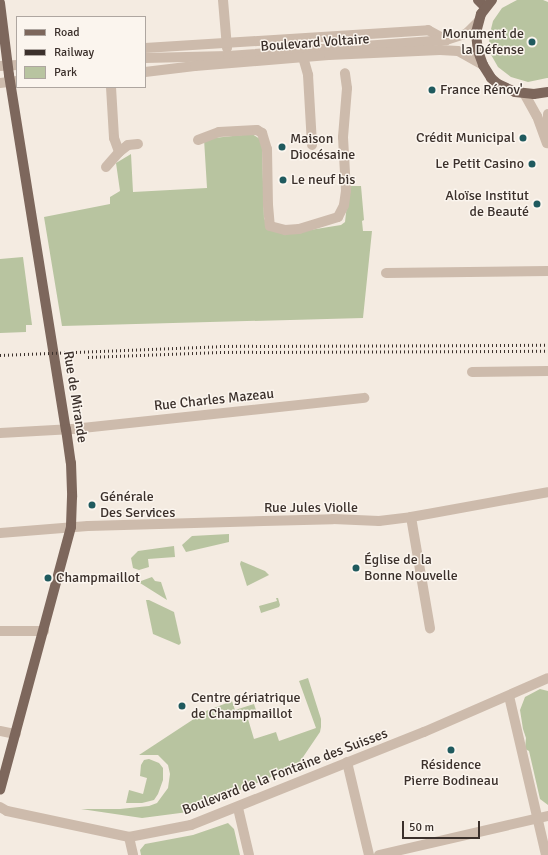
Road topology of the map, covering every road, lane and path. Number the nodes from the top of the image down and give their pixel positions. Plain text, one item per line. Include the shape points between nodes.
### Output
1 (223, 0) edge
2 (485, 2) edge
3 (0, 3) edge
4 (478, 22) junction
5 (446, 40) junction
6 (226, 42) junction
7 (146, 48) edge
8 (228, 56) junction
9 (303, 57) junction
10 (146, 58) edge
11 (483, 64) junction
12 (8, 65) edge
13 (146, 72) edge
14 (346, 73) dead end
15 (9, 82) edge
16 (111, 88) edge
17 (548, 92) edge
18 (524, 93) junction
19 (548, 114) edge
20 (198, 140) dead end
21 (548, 143) edge
22 (312, 145) dead end
23 (139, 147) dead end
24 (548, 147) edge
25 (119, 152) junction
26 (106, 167) dead end
27 (548, 271) edge
28 (386, 273) dead end
29 (548, 370) edge
30 (472, 372) dead end
31 (364, 398) dead end
32 (66, 429) junction
33 (0, 433) edge
34 (548, 492) edge
35 (411, 517) junction
36 (71, 527) junction
37 (0, 533) edge
38 (430, 628) dead end
39 (0, 631) edge
40 (44, 631) junction
41 (548, 678) edge
42 (509, 696) junction
43 (0, 731) edge
44 (16, 734) junction
45 (347, 762) junction
46 (0, 790) edge
47 (0, 807) edge
48 (238, 808) junction
49 (548, 816) edge
50 (538, 818) junction
51 (129, 837) junction
52 (133, 855) edge
53 (249, 855) edge
54 (369, 855) edge
55 (379, 855) edge
56 (546, 855) edge

1 - 6 street
2 - 4 main road
3 - 12 main road, Rue de Mirande
4 - 5 street, Boulevard Voltaire via 467,33
4 - 11 main road via 477,42
5 - 6 street, Boulevard Voltaire via 428,30
5 - 8 street, Boulevard Voltaire
6 - 7 street, Boulevard Voltaire
6 - 8 street
8 - 10 street, Boulevard Voltaire
9 - 11 street, Boulevard Voltaire via 378,52 458,51
9 - 13 street, Boulevard Voltaire
9 - 22 street via 308,76
11 - 18 main road via 498,84
12 - 15 main road, Rue de Mirande
14 - 20 street via 346,191 344,205 338,217 300,229 285,230 270,226 267,149 262,134 257,130 219,132
15 - 32 main road, Rue de Mirande
16 - 25 street via 114,138
17 - 18 main road
18 - 21 street
19 - 21 street
21 - 24 street
23 - 25 street
25 - 26 street
27 - 28 street
29 - 30 street
31 - 32 street, Rue Charles Mazeau
32 - 33 street, Rue Charles Mazeau
32 - 36 main road, Rue de Mirande via 72,481
34 - 35 street, Rue Jules Violle
35 - 36 street, Rue Jules Violle via 364,521 333,519
35 - 38 street
36 - 37 street, Rue Jules Violle
36 - 40 main road, Rue de Mirande
39 - 40 street
40 - 44 main road, Rue de Mirande
41 - 42 street, Boulevard de la Fontaine des Suisses
42 - 45 street, Boulevard de la Fontaine des Suisses
42 - 50 street
43 - 44 street
44 - 46 main road, Rue de Mirande
45 - 48 street, Boulevard de la Fontaine des Suisses
45 - 54 street
47 - 51 street, Boulevard de la Fontaine des Suisses via 7,811
48 - 51 street, Boulevard de la Fontaine des Suisses via 192,825
48 - 53 street
49 - 50 street
50 - 55 street
50 - 56 street
51 - 52 street

